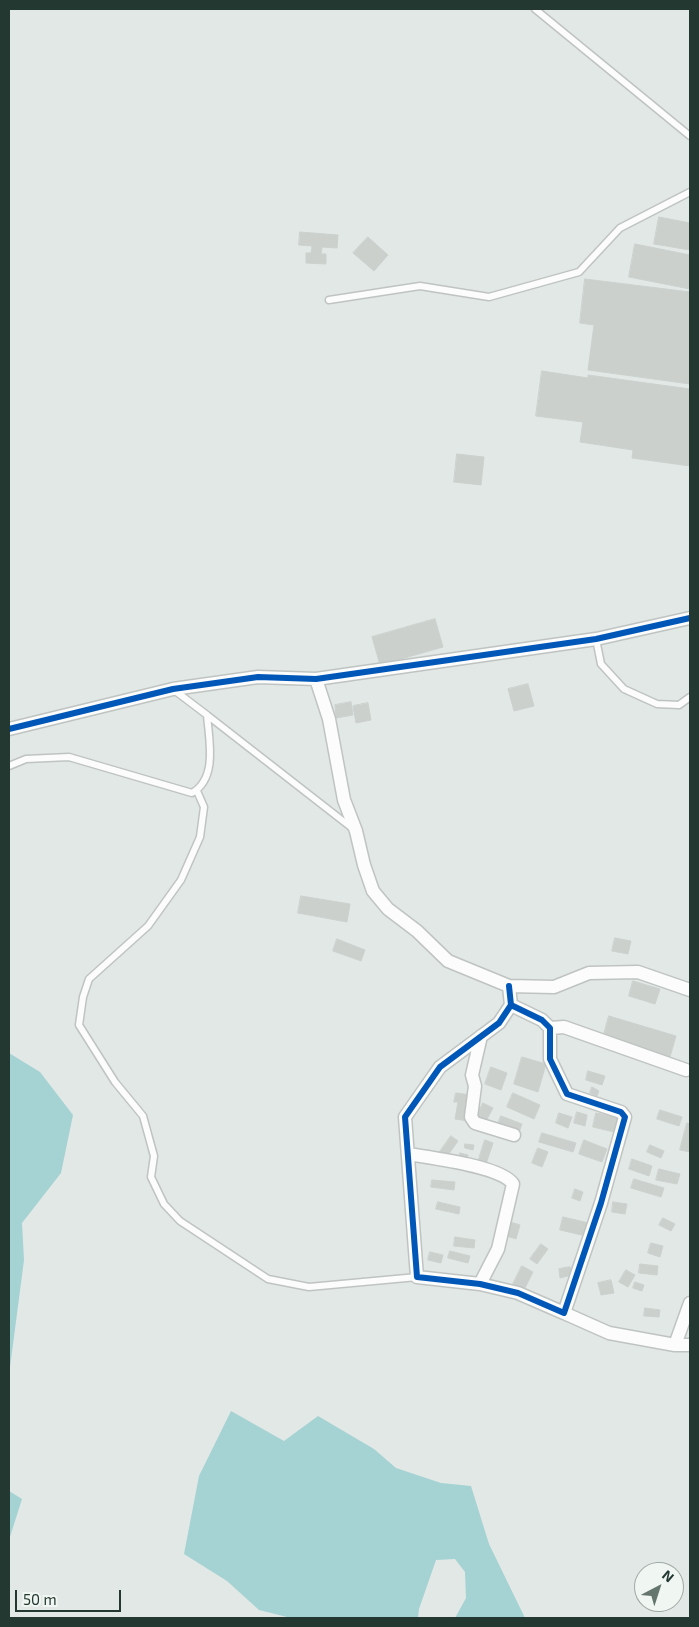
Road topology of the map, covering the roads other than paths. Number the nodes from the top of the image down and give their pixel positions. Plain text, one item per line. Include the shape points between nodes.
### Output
1 (535, 9) edge
2 (690, 136) edge
3 (690, 192) edge
4 (329, 300) dead end
5 (690, 618) edge
6 (596, 639) junction
7 (316, 679) junction
8 (173, 689) junction
9 (690, 697) edge
10 (207, 715) junction
11 (9, 729) edge
12 (9, 766) edge
13 (197, 791) junction
14 (356, 831) junction
15 (509, 986) junction
16 (690, 990) edge
17 (511, 1005) junction
18 (550, 1028) junction
19 (481, 1036) junction
20 (686, 1070) dead end
21 (514, 1135) dead end
22 (408, 1154) junction
23 (418, 1277) junction
24 (480, 1284) junction
25 (690, 1303) edge
26 (564, 1312) junction
27 (675, 1345) junction
28 (690, 1345) edge

1 - 2 lane
3 - 4 lane via 620,228 579,272 489,297 420,286
5 - 6 street
6 - 7 street
6 - 9 lane via 601,664 624,689 656,704 679,705
7 - 8 street via 258,676
7 - 14 street via 329,719 344,800
8 - 10 lane
8 - 11 street
10 - 13 lane via 211,756 206,777
10 - 14 lane
12 - 13 lane via 26,759 69,757 192,793
13 - 23 lane via 204,808 200,837 181,880 148,926 89,979 79,1025 115,1082 143,1116 154,1156 150,1177 164,1204 180,1221 268,1279 309,1287
14 - 15 street via 373,891 388,909 448,961
15 - 16 street via 554,987 589,973 638,972
15 - 17 street
17 - 18 street via 542,1020
17 - 19 street via 499,1023
18 - 20 street via 564,1027
18 - 26 street via 550,1059 567,1094 621,1112 625,1117 601,1203
19 - 21 street via 472,1075 476,1086 472,1117 475,1123
19 - 22 street via 440,1067 405,1117
22 - 23 street
22 - 24 street via 471,1165 509,1178 512,1184 498,1249
23 - 24 street
24 - 26 street via 518,1294
25 - 27 street
26 - 27 street via 609,1333
27 - 28 street

